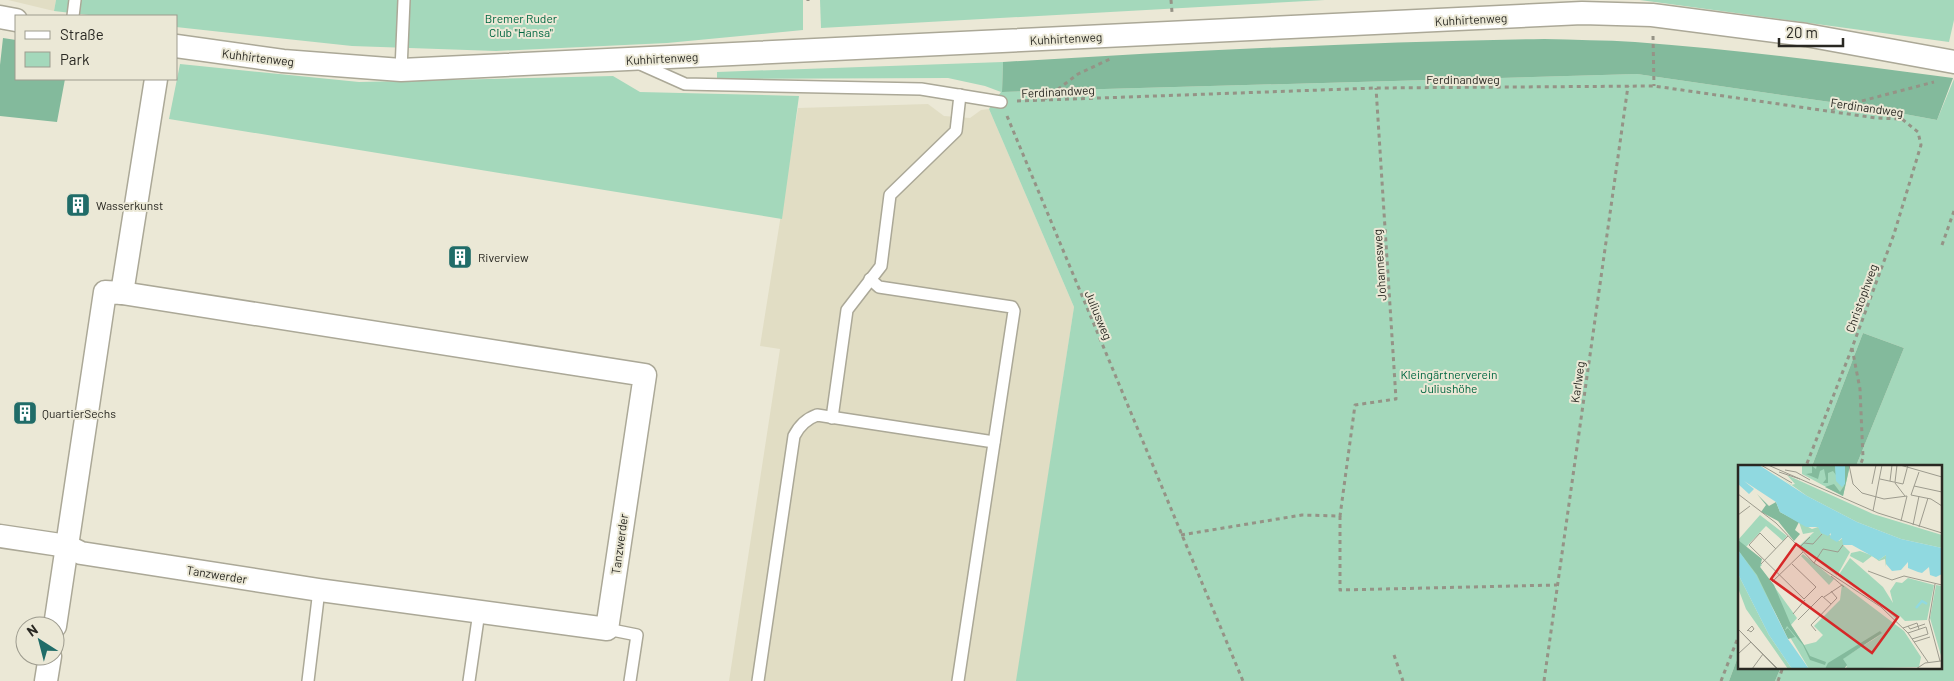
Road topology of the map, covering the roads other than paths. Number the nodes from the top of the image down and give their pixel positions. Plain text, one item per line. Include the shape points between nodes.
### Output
1 (75, 0) edge
2 (404, 0) edge
3 (73, 15) edge
4 (0, 17) edge
5 (15, 20) edge
6 (178, 46) edge
7 (631, 60) junction
8 (1947, 69) edge
9 (401, 70) junction
10 (156, 80) edge
11 (960, 95) junction
12 (1001, 102) road end
13 (870, 279) junction
14 (122, 293) junction
15 (832, 418) junction
16 (994, 442) junction
17 (0, 536) edge
18 (67, 546) junction
19 (318, 590) junction
20 (479, 612) junction
21 (56, 616) edge
22 (607, 629) junction
23 (48, 666) edge
24 (46, 681) edge
25 (308, 681) edge
26 (469, 681) edge
27 (630, 681) edge
28 (758, 681) edge
29 (958, 681) edge

1 - 3 lane
2 - 9 lane
4 - 5 street
6 - 9 street, Kuhhirtenweg
7 - 8 street, Kuhhirtenweg via 1582,13 1652,15 1806,35
7 - 9 street, Kuhhirtenweg
7 - 11 lane via 685,84 921,89
10 - 14 street
11 - 12 lane
11 - 13 lane via 956,131 890,195 881,266
13 - 15 lane via 847,310
13 - 16 lane via 879,287 1012,307 1014,311
14 - 18 street via 104,292
14 - 22 street, Tanzwerder via 644,374
15 - 16 lane
15 - 28 lane via 817,415 809,418 794,436
16 - 29 lane
17 - 18 street, Tanzwerder
18 - 19 street, Tanzwerder via 81,553
18 - 21 street
19 - 20 street, Tanzwerder
19 - 25 lane
20 - 22 street, Tanzwerder
20 - 26 lane
22 - 27 lane via 637,635
23 - 24 street

